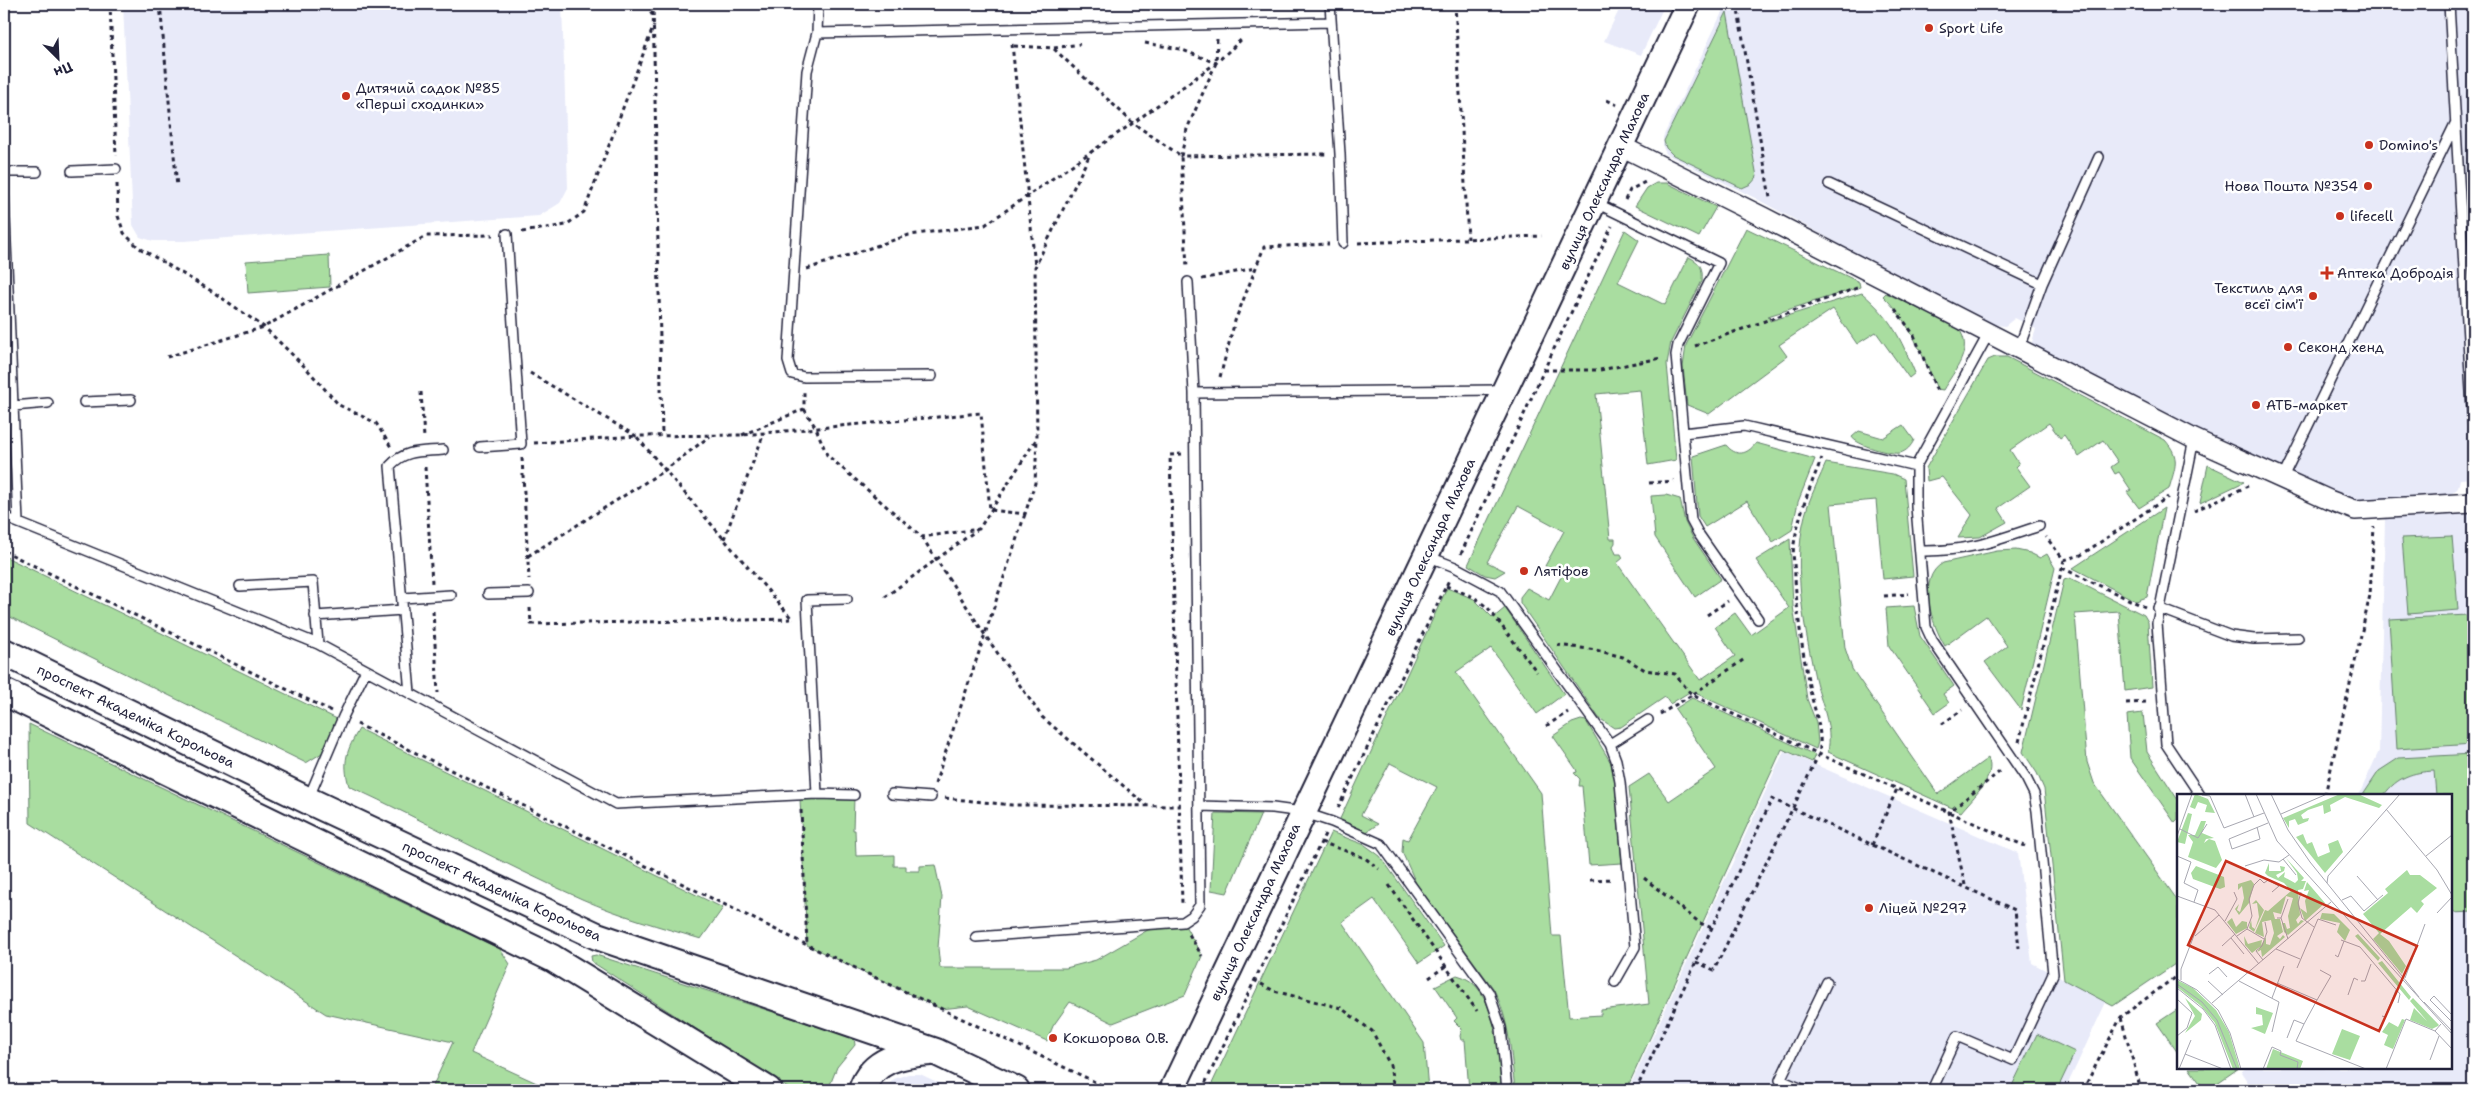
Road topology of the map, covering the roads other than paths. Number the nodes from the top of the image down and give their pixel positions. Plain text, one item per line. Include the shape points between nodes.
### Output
1 (818, 4) edge
2 (1330, 4) edge
3 (1688, 4) edge
4 (2449, 4) edge
5 (1330, 22) junction
6 (817, 33) junction
7 (2456, 122) junction
8 (1621, 146) junction
9 (2099, 157) dead end
10 (116, 169) road end
11 (72, 171) dead end
12 (4, 172) edge
13 (37, 172) dead end
14 (1829, 184) dead end
15 (4, 196) edge
16 (1594, 202) junction
17 (507, 234) road end
18 (1343, 243) road end
19 (1188, 282) road end
20 (2042, 284) junction
21 (1989, 333) junction
22 (2019, 348) junction
23 (932, 376) dead end
24 (1504, 390) junction
25 (1194, 392) junction
26 (131, 400) dead end
27 (84, 402) dead end
28 (48, 403) dead end
29 (12, 406) junction
30 (2473, 427) edge
31 (1683, 433) junction
32 (2194, 439) junction
33 (480, 448) dead end
34 (443, 450) dead end
35 (1916, 466) junction
36 (2282, 479) junction
37 (2473, 503) edge
38 (4, 517) edge
39 (18, 522) junction
40 (2038, 526) road end
41 (1920, 551) junction
42 (1427, 556) junction
43 (240, 586) dead end
44 (529, 593) road end
45 (488, 594) dead end
46 (451, 595) dead end
47 (402, 598) junction
48 (847, 598) dead end
49 (2155, 609) junction
50 (403, 610) junction
51 (315, 616) junction
52 (1758, 619) dead end
53 (2298, 638) dead end
54 (318, 644) junction
55 (4, 652) edge
56 (366, 670) junction
57 (4, 692) edge
58 (410, 693) junction
59 (1648, 720) road end
60 (1610, 744) junction
61 (817, 794) junction
62 (892, 794) dead end
63 (2199, 794) edge
64 (854, 795) dead end
65 (931, 797) road end
66 (307, 800) junction
67 (1199, 806) junction
68 (1302, 812) junction
69 (976, 937) dead end
70 (1615, 982) dead end
71 (1826, 982) dead end
72 (936, 1052) junction
73 (768, 1090) edge
74 (862, 1090) edge
75 (1016, 1090) edge
76 (1172, 1090) edge
77 (1507, 1090) edge
78 (1805, 1090) edge
79 (1932, 1090) edge

1 - 6 lane
2 - 5 lane
3 - 8 street, вулиця Олександра Махова
4 - 7 lane
5 - 6 lane
5 - 18 lane
6 - 23 lane via 807,72 788,361 792,374 804,377
7 - 30 lane
7 - 36 lane
8 - 16 street, вулиця Олександра Махова
8 - 21 street
9 - 20 lane
10 - 11 lane
12 - 13 lane
14 - 20 lane
15 - 29 lane
16 - 24 street, вулиця Олександра Махова
16 - 31 lane via 1719,263 1678,345 1676,355
17 - 33 lane via 522,444
19 - 25 lane
20 - 22 lane
21 - 22 street
21 - 35 lane
22 - 32 street
24 - 25 lane
24 - 42 street, вулиця Олександра Махова
25 - 67 lane
26 - 27 lane
28 - 29 lane
29 - 39 lane
31 - 35 lane via 1744,426
31 - 52 lane via 1691,520
32 - 36 street
32 - 49 lane
34 - 47 lane via 408,453 398,457 390,466
35 - 41 lane
36 - 37 street via 2354,510
38 - 39 lane
39 - 54 lane
40 - 41 lane via 1984,546
41 - 79 lane via 1926,627 1932,640 2015,760 2034,794 2053,974 2013,1060 1957,1036
42 - 60 lane via 1500,591
42 - 68 street, вулиця Олександра Махова
43 - 51 lane via 312,582
44 - 45 lane
46 - 47 lane
47 - 50 lane
48 - 61 lane via 807,600
49 - 53 lane via 2231,636 2254,640
49 - 63 lane via 2166,744
50 - 51 lane
50 - 58 lane
51 - 54 lane
54 - 56 lane
55 - 66 main road, проспект Академіка Корольова
56 - 58 lane
56 - 66 lane
57 - 73 main road via 552,958
58 - 61 lane via 616,804
59 - 60 lane
60 - 70 lane via 1620,782 1635,947
61 - 64 lane
62 - 65 lane
66 - 72 main road, проспект Академіка Корольова via 597,936
67 - 68 lane
67 - 69 lane via 1200,905 1183,922
68 - 76 street, вулиця Олександра Махова
68 - 77 lane via 1381,844 1489,993 1501,1028
71 - 78 lane via 1780,1080
72 - 74 main road via 909,1053 890,1058 874,1069
72 - 75 main road, проспект Академіка Корольова

